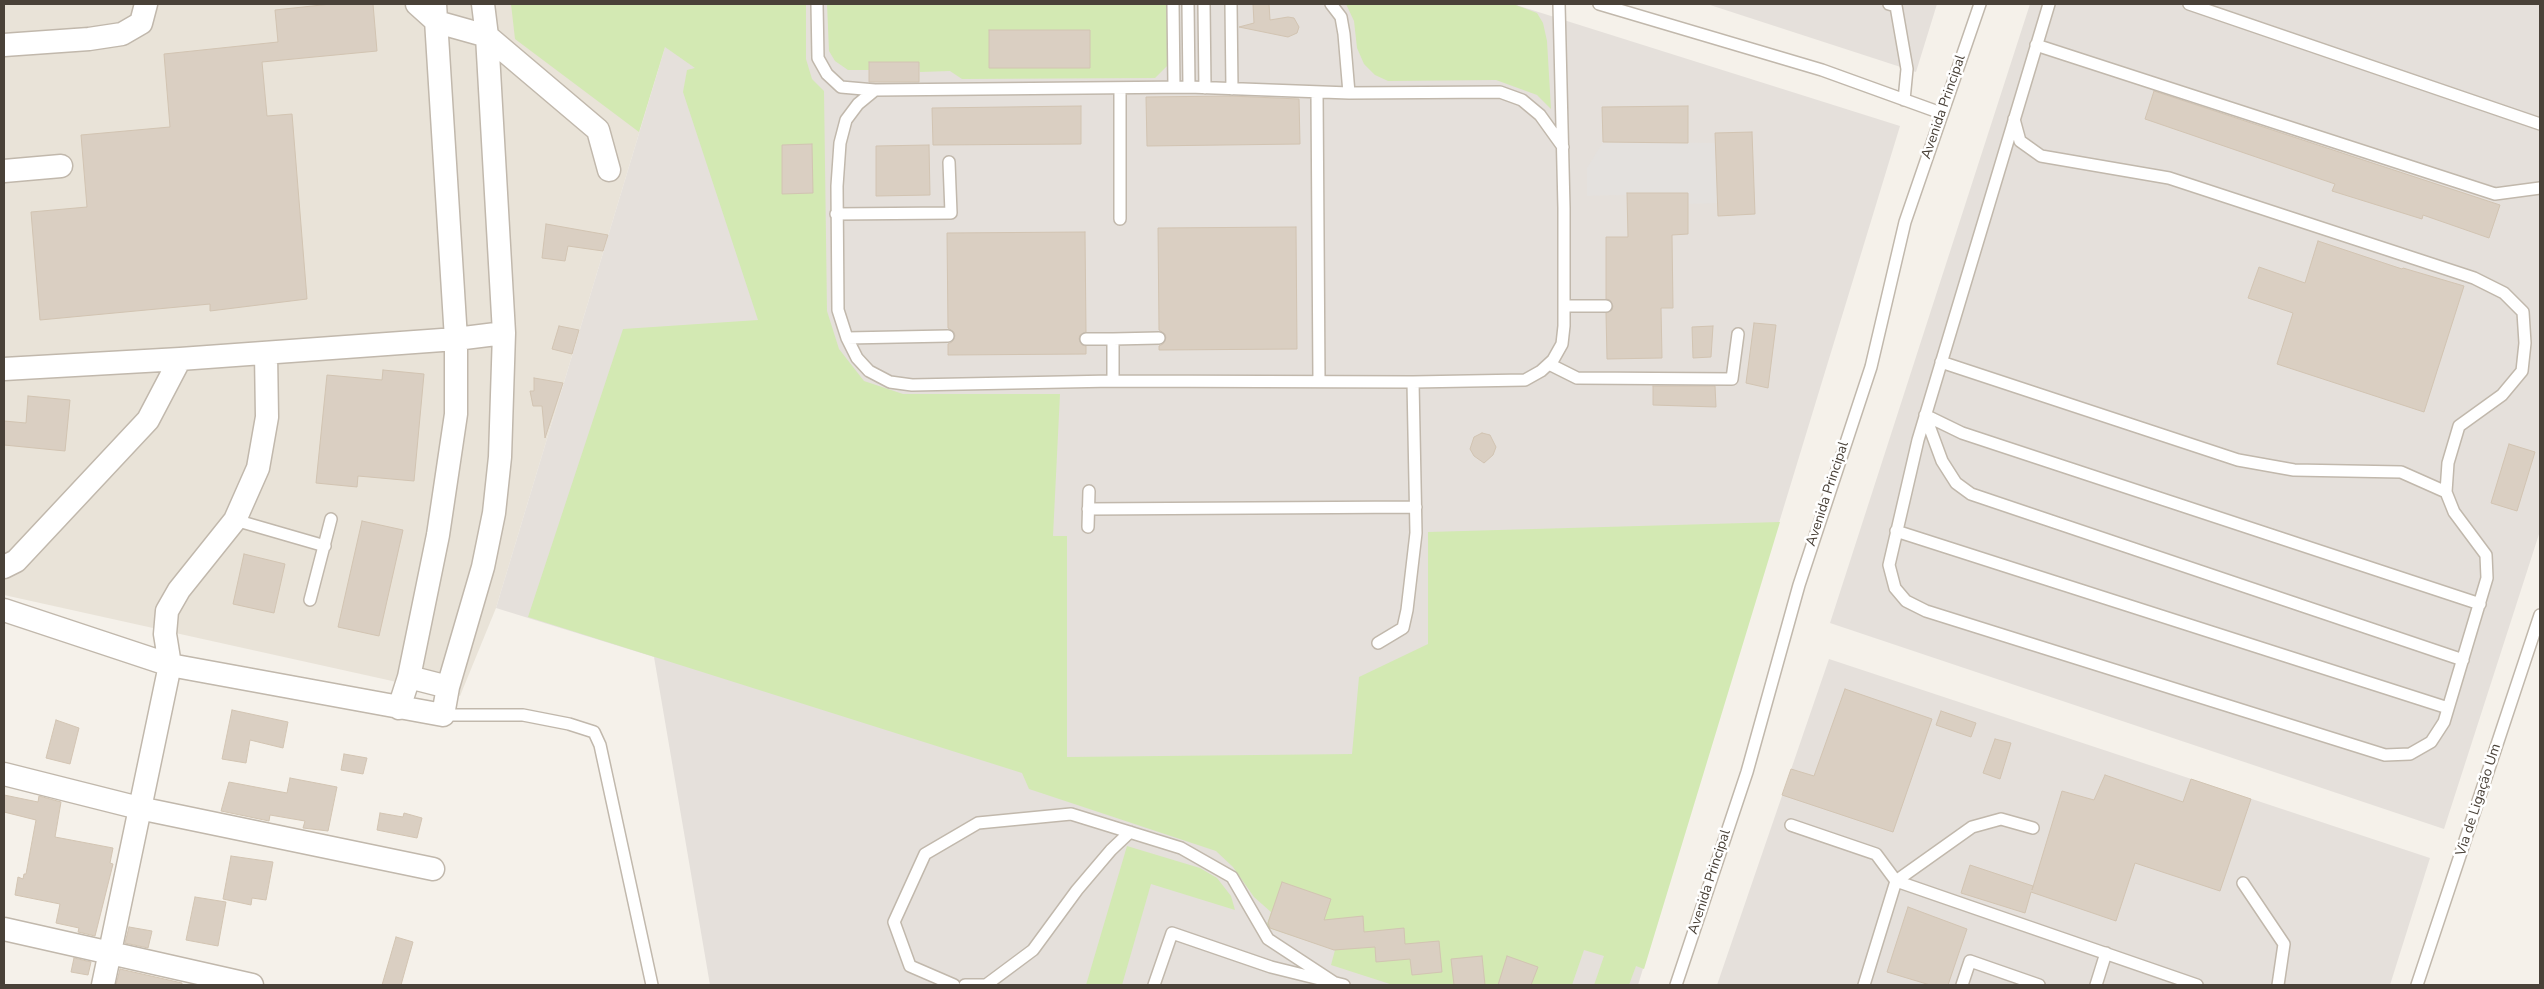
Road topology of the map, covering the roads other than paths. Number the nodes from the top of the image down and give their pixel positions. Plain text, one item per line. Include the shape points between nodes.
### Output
1 (146, 4) edge
2 (417, 4) edge
3 (483, 4) edge
4 (817, 4) edge
5 (1173, 4) edge
6 (1188, 4) edge
7 (1204, 4) edge
8 (1231, 4) edge
9 (1330, 4) edge
10 (1559, 4) edge
11 (1599, 4) edge
12 (1894, 4) edge
13 (1980, 4) edge
14 (2049, 4) edge
15 (2189, 4) edge
16 (436, 13) edge
17 (487, 36) junction
18 (4, 45) edge
19 (2036, 45) junction
20 (1174, 87) junction
21 (1189, 87) junction
22 (1120, 88) junction
23 (1204, 88) junction
24 (875, 90) junction
25 (1232, 90) junction
26 (1317, 92) junction
27 (1349, 93) junction
28 (1904, 100) junction
29 (1941, 113) junction
30 (2014, 119) junction
31 (2540, 124) edge
32 (1562, 147) junction
33 (949, 162) dead end
34 (61, 166) dead end
35 (609, 170) dead end
36 (4, 171) edge
37 (2540, 188) edge
38 (836, 214) junction
39 (1120, 219) dead end
40 (1564, 306) junction
41 (1606, 306) dead end
42 (504, 333) junction
43 (1738, 334) dead end
44 (948, 336) dead end
45 (847, 338) junction
46 (1159, 338) dead end
47 (456, 339) junction
48 (1086, 339) dead end
49 (1113, 339) junction
50 (266, 353) junction
51 (180, 359) junction
52 (1941, 362) junction
53 (4, 363) edge
54 (1549, 364) junction
55 (1319, 380) junction
56 (1113, 381) junction
57 (1413, 382) junction
58 (1925, 415) junction
59 (1088, 491) dead end
60 (2446, 492) junction
61 (1416, 507) junction
62 (1088, 509) junction
63 (331, 519) dead end
64 (235, 520) junction
65 (1088, 527) dead end
66 (1896, 531) junction
67 (325, 546) junction
68 (4, 567) edge
69 (310, 600) dead end
70 (2480, 604) junction
71 (4, 610) edge
72 (2540, 616) edge
73 (1378, 643) dead end
74 (2463, 660) junction
75 (170, 665) junction
76 (409, 677) junction
77 (448, 687) junction
78 (399, 708) junction
79 (2448, 708) junction
80 (443, 715) junction
81 (4, 774) edge
82 (139, 808) junction
83 (1791, 825) dead end
84 (2033, 828) dead end
85 (1130, 832) junction
86 (433, 869) dead end
87 (1896, 881) junction
88 (2243, 883) dead end
89 (4, 930) edge
90 (109, 953) junction
91 (2106, 953) junction
92 (1340, 984) edge
93 (103, 985) edge
94 (252, 985) edge
95 (652, 985) edge
96 (954, 985) edge
97 (965, 985) edge
98 (1154, 985) edge
99 (1676, 985) edge
100 (1865, 985) edge
101 (1962, 985) edge
102 (2039, 985) edge
103 (2096, 985) edge
104 (2198, 985) edge
105 (2278, 985) edge
106 (2417, 985) edge

1 - 18 street via 141,23 122,34
2 - 16 street
3 - 17 street
4 - 24 lane via 818,58 827,74 841,87
5 - 20 lane
6 - 21 lane
7 - 23 lane
8 - 25 lane
9 - 27 lane via 1341,17
10 - 32 lane
11 - 28 lane via 1822,70
12 - 28 lane via 1907,69
13 - 29 lane, Avenida Principal
14 - 19 lane
15 - 31 lane
16 - 17 street
16 - 47 street
17 - 35 street via 598,130
17 - 42 street
19 - 30 lane
19 - 37 lane via 2495,194
20 - 21 lane
20 - 22 lane
21 - 23 lane
22 - 24 lane
22 - 39 lane
23 - 25 lane
24 - 38 lane via 846,120 840,143
25 - 26 lane
26 - 27 lane
26 - 55 lane
27 - 32 lane via 1500,92 1522,100 1540,115
28 - 29 lane
29 - 99 lane, Avenida Principal via 1905,222 1870,367 1798,585 1747,772
30 - 52 lane
30 - 60 lane via 2020,141 2041,156 2169,178 2474,278 2504,293 2523,312 2525,344 2522,370 2502,396 2459,426 2448,463
32 - 40 lane
33 - 38 lane via 951,213
34 - 36 street
38 - 45 lane via 838,310
40 - 41 lane
40 - 54 lane via 1562,344
42 - 47 street
42 - 77 street via 500,457 494,513
43 - 54 lane via 1732,379 1577,378
44 - 45 lane
45 - 56 lane via 857,358 869,371 890,382 912,385
46 - 49 lane
47 - 50 street
47 - 76 street via 456,414 449,470
48 - 49 lane
49 - 56 lane
50 - 51 street
50 - 64 street via 267,417 258,468
51 - 53 street
51 - 68 street via 148,420 16,561
52 - 58 lane
52 - 60 lane via 2238,460 2294,470 2401,472
54 - 57 lane via 1525,380
55 - 56 lane
55 - 57 lane
57 - 61 lane
58 - 66 lane
58 - 70 lane via 1962,433
58 - 74 lane via 1942,462 1956,483 1971,494
59 - 62 lane
60 - 70 lane via 2454,512 2486,555 2487,578
61 - 62 lane
61 - 73 lane via 1416,533 1403,628
62 - 65 lane
63 - 67 lane
64 - 67 lane
64 - 75 street via 179,590 167,612 165,634
66 - 79 lane
66 - 79 lane via 1890,565 1895,588 1906,602 1926,612 2386,756 2410,754 2431,742 2444,722
67 - 69 lane
70 - 74 lane
71 - 75 street
72 - 106 lane, Via de Ligação Um
74 - 79 lane
75 - 78 street
75 - 82 street
76 - 77 street
76 - 78 street
77 - 80 street
78 - 80 street
80 - 95 lane via 523,715 594,732 600,746
81 - 82 street
82 - 86 street
82 - 90 street
83 - 87 lane via 1876,854
84 - 87 lane via 2001,819 1972,827
85 - 92 lane via 1181,848 1232,877 1268,938
85 - 96 lane via 1071,814 978,823 925,854 894,922 910,966
85 - 97 lane via 1077,890 1033,950 986,985
87 - 91 lane
87 - 100 lane
88 - 105 lane via 2284,944
89 - 90 street
90 - 93 street
90 - 94 street
91 - 103 lane
91 - 104 lane
92 - 98 lane via 1271,967 1172,932
101 - 102 lane via 1970,961

